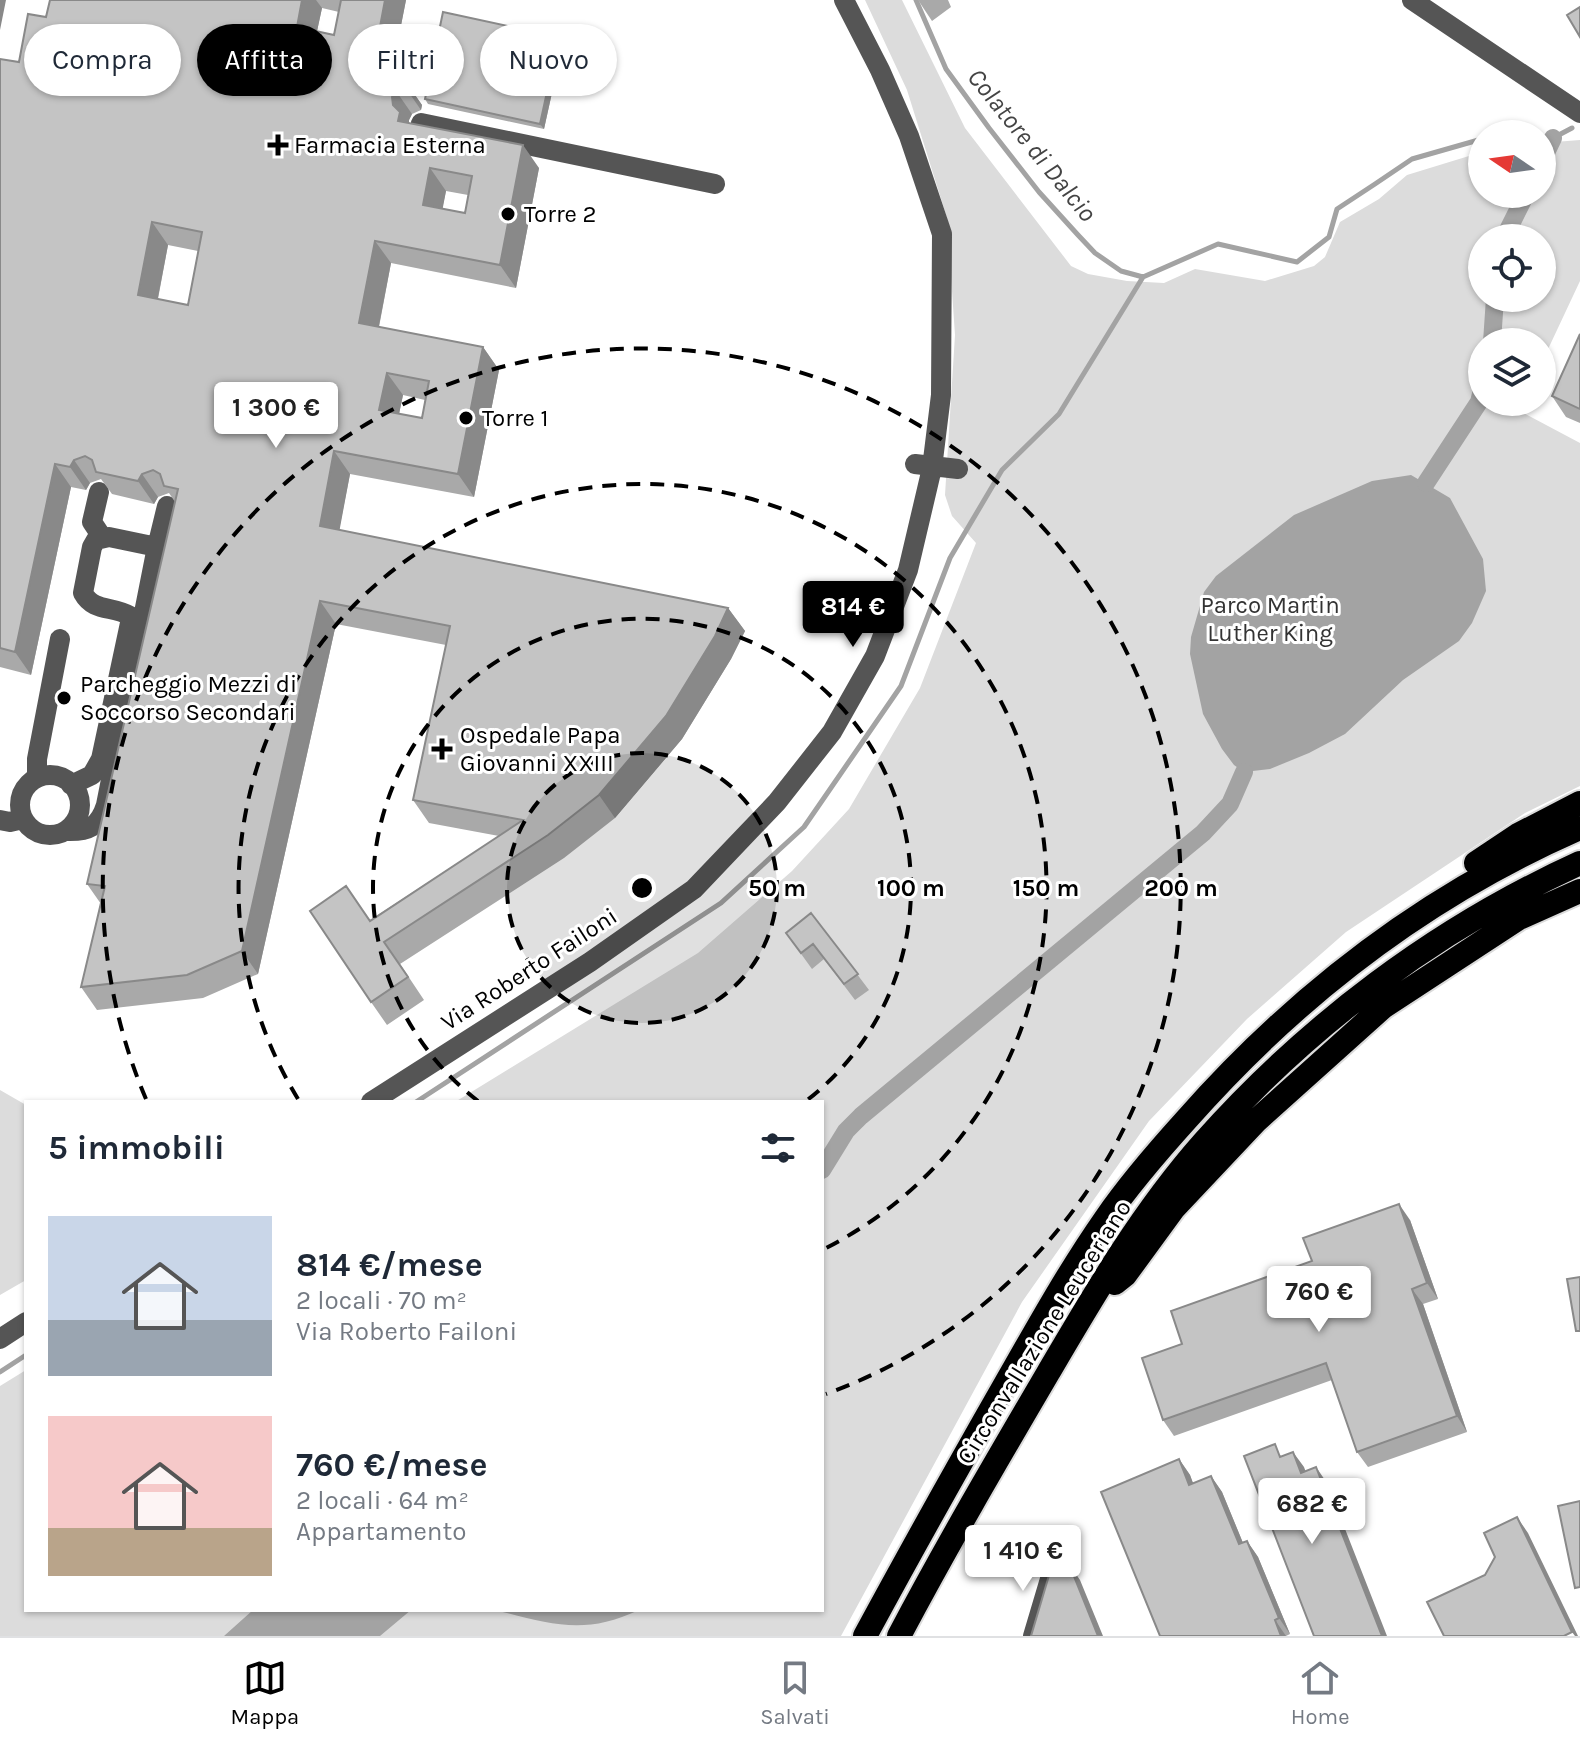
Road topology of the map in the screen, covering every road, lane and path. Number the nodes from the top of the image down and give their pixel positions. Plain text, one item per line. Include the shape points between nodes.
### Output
1 (844, 0) edge
2 (1412, 0) edge
3 (1580, 113) edge
4 (421, 123) edge
5 (715, 184) dead end
6 (923, 466) junction
7 (958, 469) dead end
8 (99, 492) edge
9 (167, 506) edge
10 (102, 537) junction
11 (157, 547) junction
12 (60, 639) dead end
13 (37, 778) junction
14 (71, 785) junction
15 (1580, 803) edge
16 (23, 819) junction
17 (0, 820) edge
18 (1580, 828) edge
19 (66, 831) junction
20 (1580, 863) edge
21 (1580, 891) edge
22 (1335, 975) junction
23 (374, 1100) edge
24 (1088, 1305) junction
25 (24, 1323) edge
26 (0, 1339) edge
27 (1055, 1562) dead end
28 (865, 1636) edge
29 (899, 1636) edge
30 (1033, 1636) edge

1 - 6 street, Via Roberto Failoni via 909,136 942,234 941,395
2 - 3 street
4 - 5 street
6 - 7 street
6 - 23 street, Via Roberto Failoni via 908,570 875,656 832,732 777,802 694,889
8 - 10 street via 92,522
9 - 11 street
10 - 11 street
10 - 14 street via 92,547 83,593 94,606 130,616 130,623 101,759 92,775
11 - 19 street via 106,805 92,828
12 - 13 street
13 - 14 street via 55,776
13 - 16 street via 20,800
14 - 19 street via 80,809
15 - 22 highway via 1518,835 1368,932
16 - 17 street
16 - 19 street via 36,833
18 - 22 highway via 1526,852 1429,908
20 - 24 highway, Circonvallazione Leuceriano via 1482,912 1352,1001 1202,1144 1124,1247
21 - 24 highway via 1519,918 1383,1007 1256,1121 1174,1208 1125,1275
22 - 28 highway, Circonvallazione Leuceriano via 1212,1091 1107,1216 1037,1329
24 - 29 highway, Circonvallazione Leuceriano
25 - 26 street
27 - 30 street

